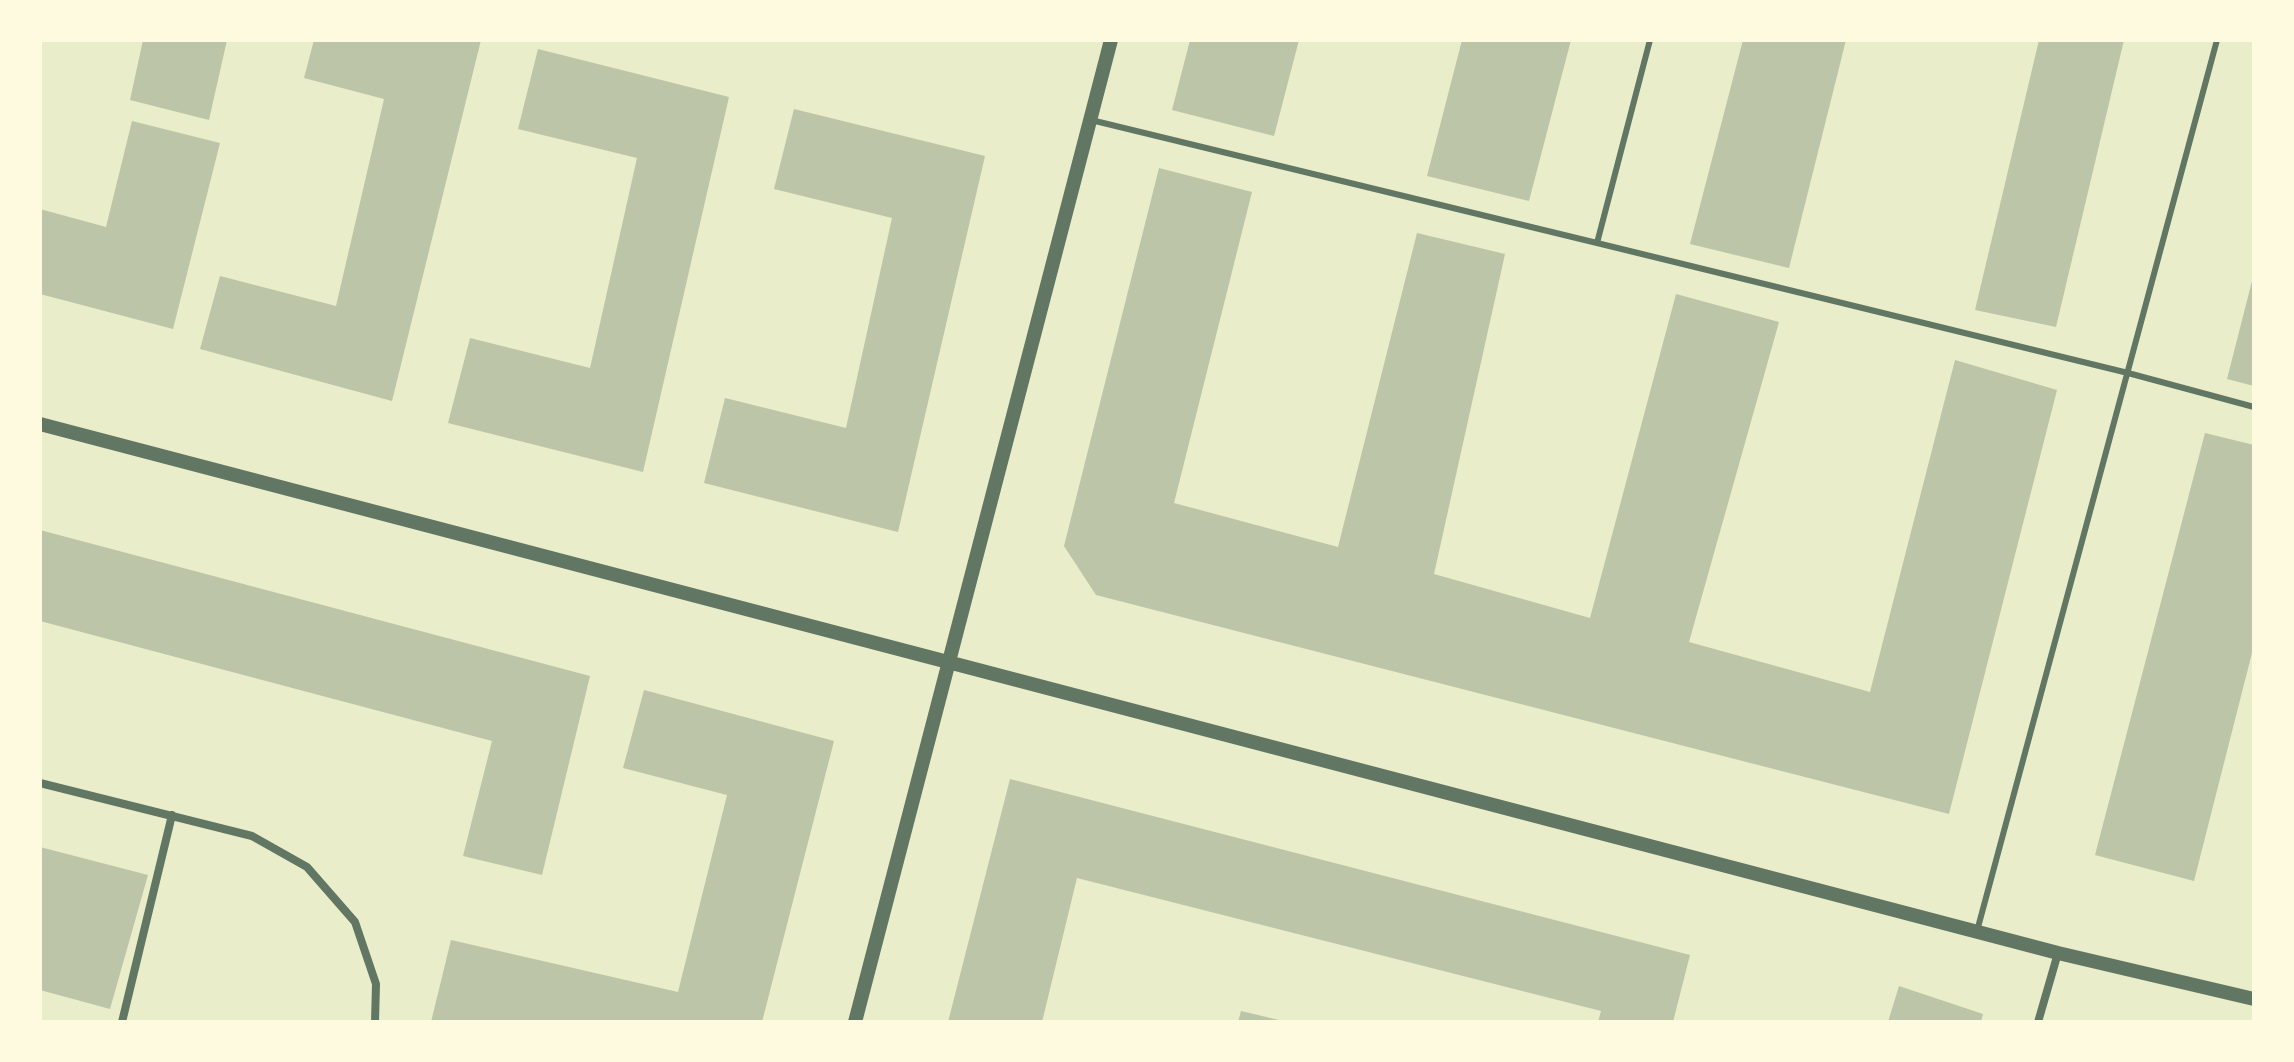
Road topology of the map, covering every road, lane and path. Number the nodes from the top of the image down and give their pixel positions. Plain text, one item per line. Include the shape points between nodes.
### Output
1 (1111, 40) edge
2 (1650, 40) edge
3 (2217, 40) edge
4 (1090, 120) junction
5 (1597, 243) junction
6 (2128, 373) junction
7 (2254, 407) edge
8 (40, 424) edge
9 (949, 662) junction
10 (40, 783) edge
11 (172, 815) junction
12 (1977, 931) junction
13 (2058, 953) junction
14 (2254, 999) edge
15 (122, 1022) edge
16 (375, 1022) edge
17 (855, 1022) edge
18 (2038, 1022) edge

1 - 4 street
2 - 5 lane
3 - 6 lane
4 - 5 lane
4 - 9 street
5 - 6 lane
6 - 7 lane
6 - 12 lane
8 - 9 street
9 - 12 street
9 - 17 street
10 - 11 street
11 - 15 street
11 - 16 street via 252,836 307,867 355,922 376,984
12 - 13 street
13 - 14 street
13 - 18 street

